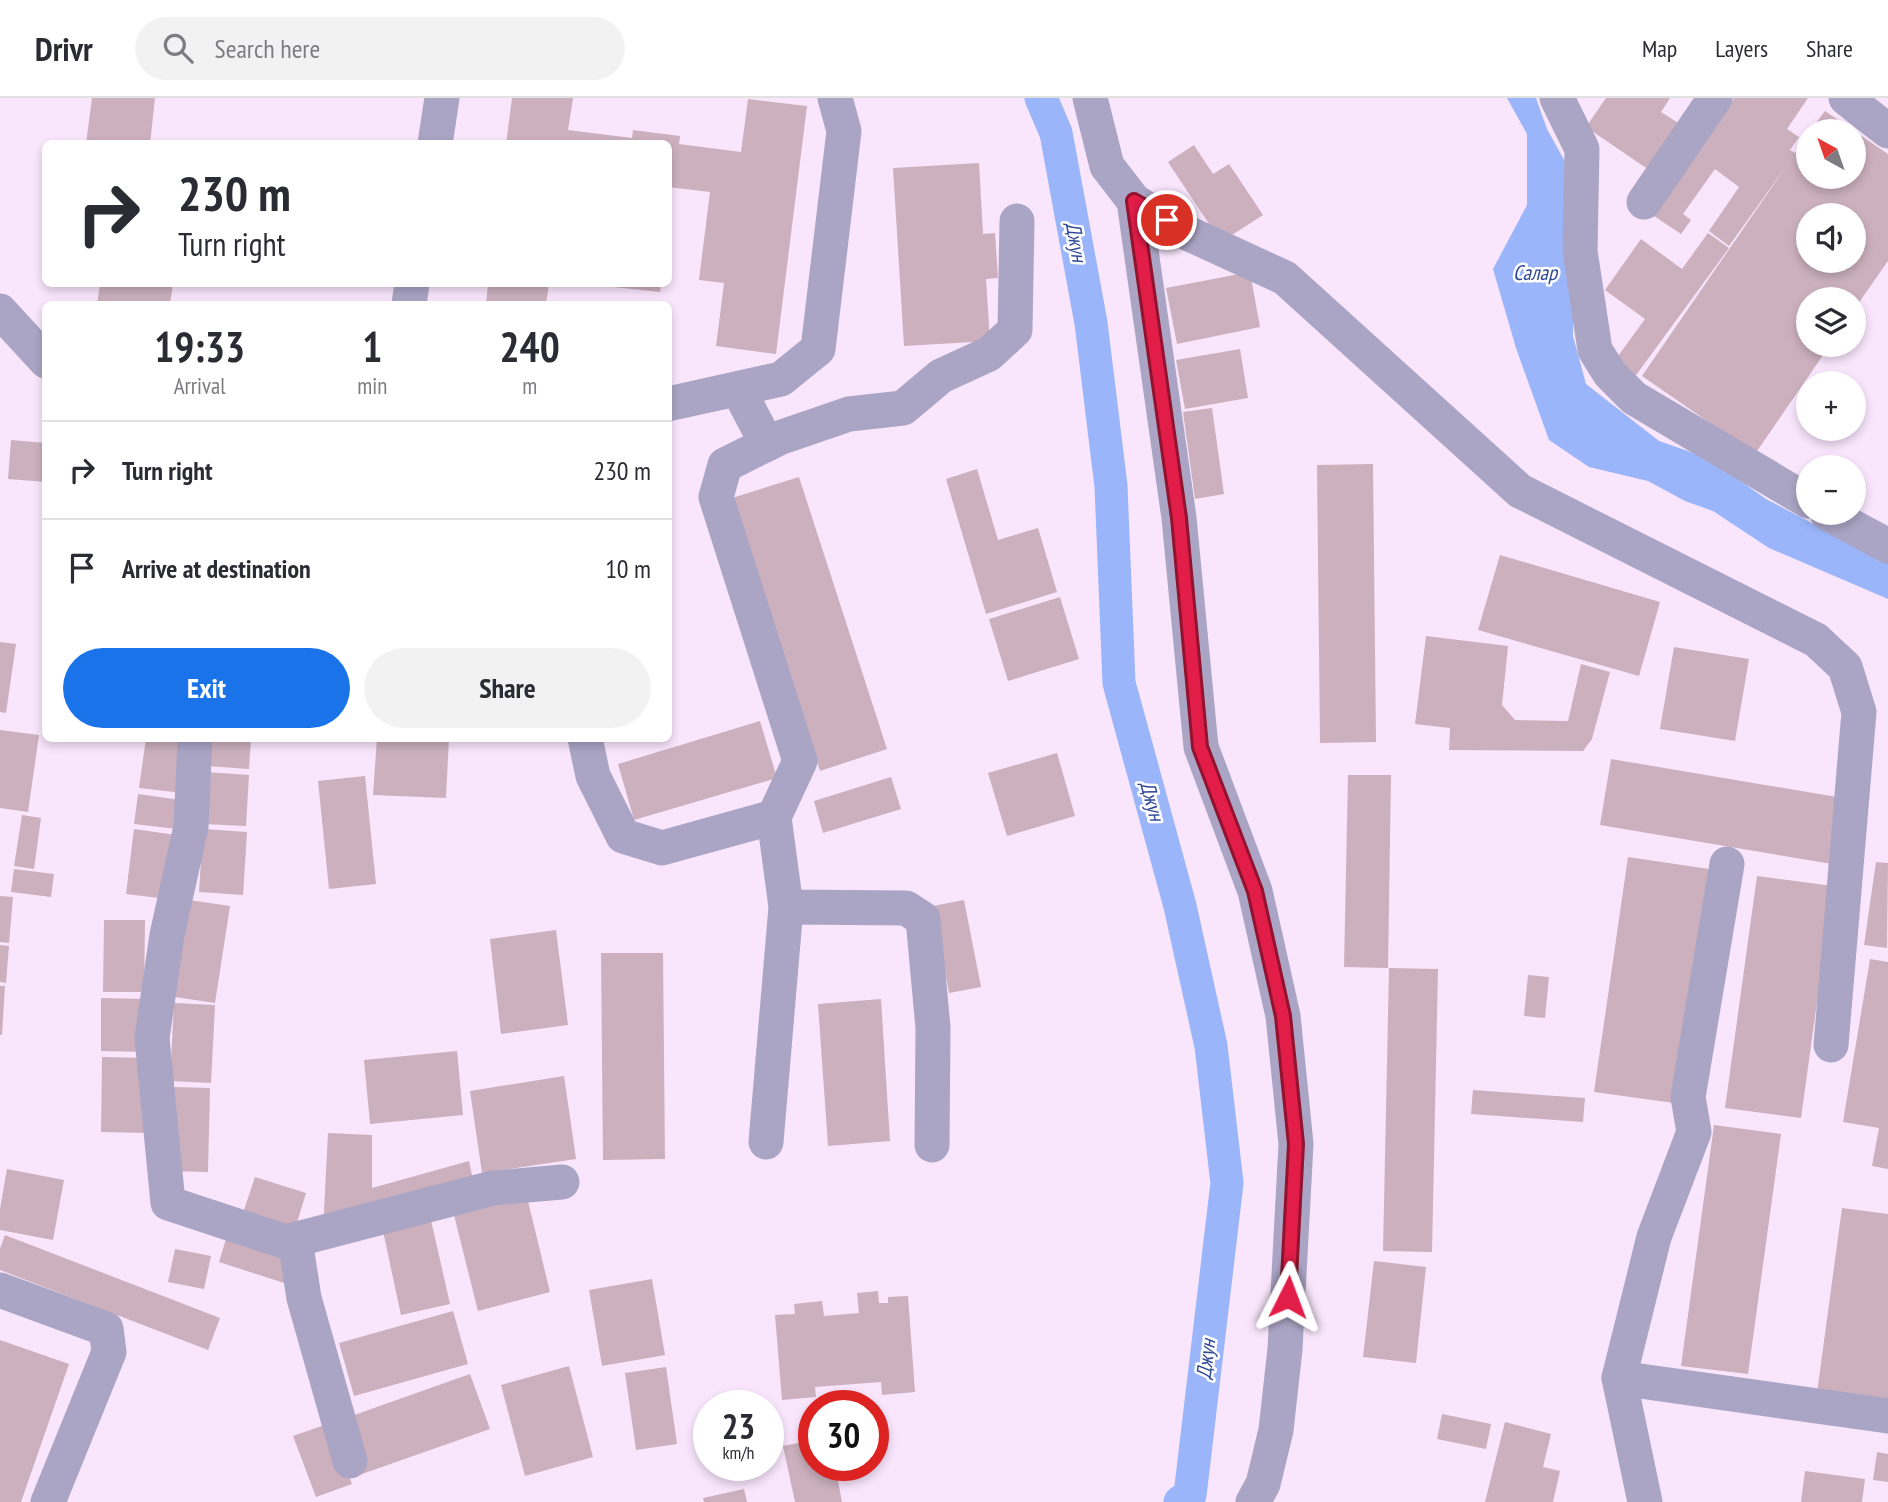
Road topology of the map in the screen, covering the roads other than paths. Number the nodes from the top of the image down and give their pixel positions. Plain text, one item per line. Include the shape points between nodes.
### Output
1 (442, 98) edge
2 (835, 98) edge
3 (1090, 98) edge
4 (1557, 98) edge
5 (1715, 98) edge
6 (1846, 98) edge
7 (1888, 131) edge
8 (436, 140) edge
9 (1134, 201) junction
10 (1644, 202) dead end
11 (1017, 221) dead end
12 (0, 311) edge
13 (42, 357) edge
14 (738, 389) junction
15 (672, 403) edge
16 (767, 444) junction
17 (1796, 494) edge
18 (1849, 525) edge
19 (1888, 546) edge
20 (195, 742) edge
21 (586, 742) edge
22 (774, 817) junction
23 (1727, 864) dead end
24 (786, 906) junction
25 (1831, 1045) dead end
26 (766, 1142) dead end
27 (932, 1144) dead end
28 (562, 1182) dead end
29 (295, 1240) junction
30 (0, 1290) edge
31 (1619, 1378) junction
32 (1888, 1416) edge
33 (351, 1461) dead end
34 (48, 1502) edge
35 (1253, 1502) edge
36 (1645, 1502) edge

1 - 8 street
2 - 14 street via 844,131 818,349 781,379
3 - 9 street via 1107,166
4 - 17 street via 1582,149 1580,251 1595,349 1634,398
5 - 10 street
6 - 7 street
9 - 25 street via 1183,230 1285,278 1520,491 1816,640 1845,667 1858,712
9 - 35 street via 1179,518 1200,747 1255,891 1283,1016 1296,1144 1276,1430 1263,1484
11 - 16 street via 1015,330 989,354 941,376 903,408 849,415
12 - 13 street
14 - 15 street
14 - 16 street
16 - 22 street via 725,465 716,497 800,761
18 - 19 street
20 - 29 street via 191,827 167,935 152,1038 168,1203 286,1242
21 - 22 street via 593,776 624,836 662,848
22 - 24 street
23 - 31 street via 1690,1085 1694,1132 1654,1237
24 - 26 street
24 - 27 street via 906,908 923,919 933,1028
28 - 29 street via 493,1188
29 - 33 street via 304,1298
30 - 34 street via 106,1329 109,1352
31 - 32 street
31 - 36 street

